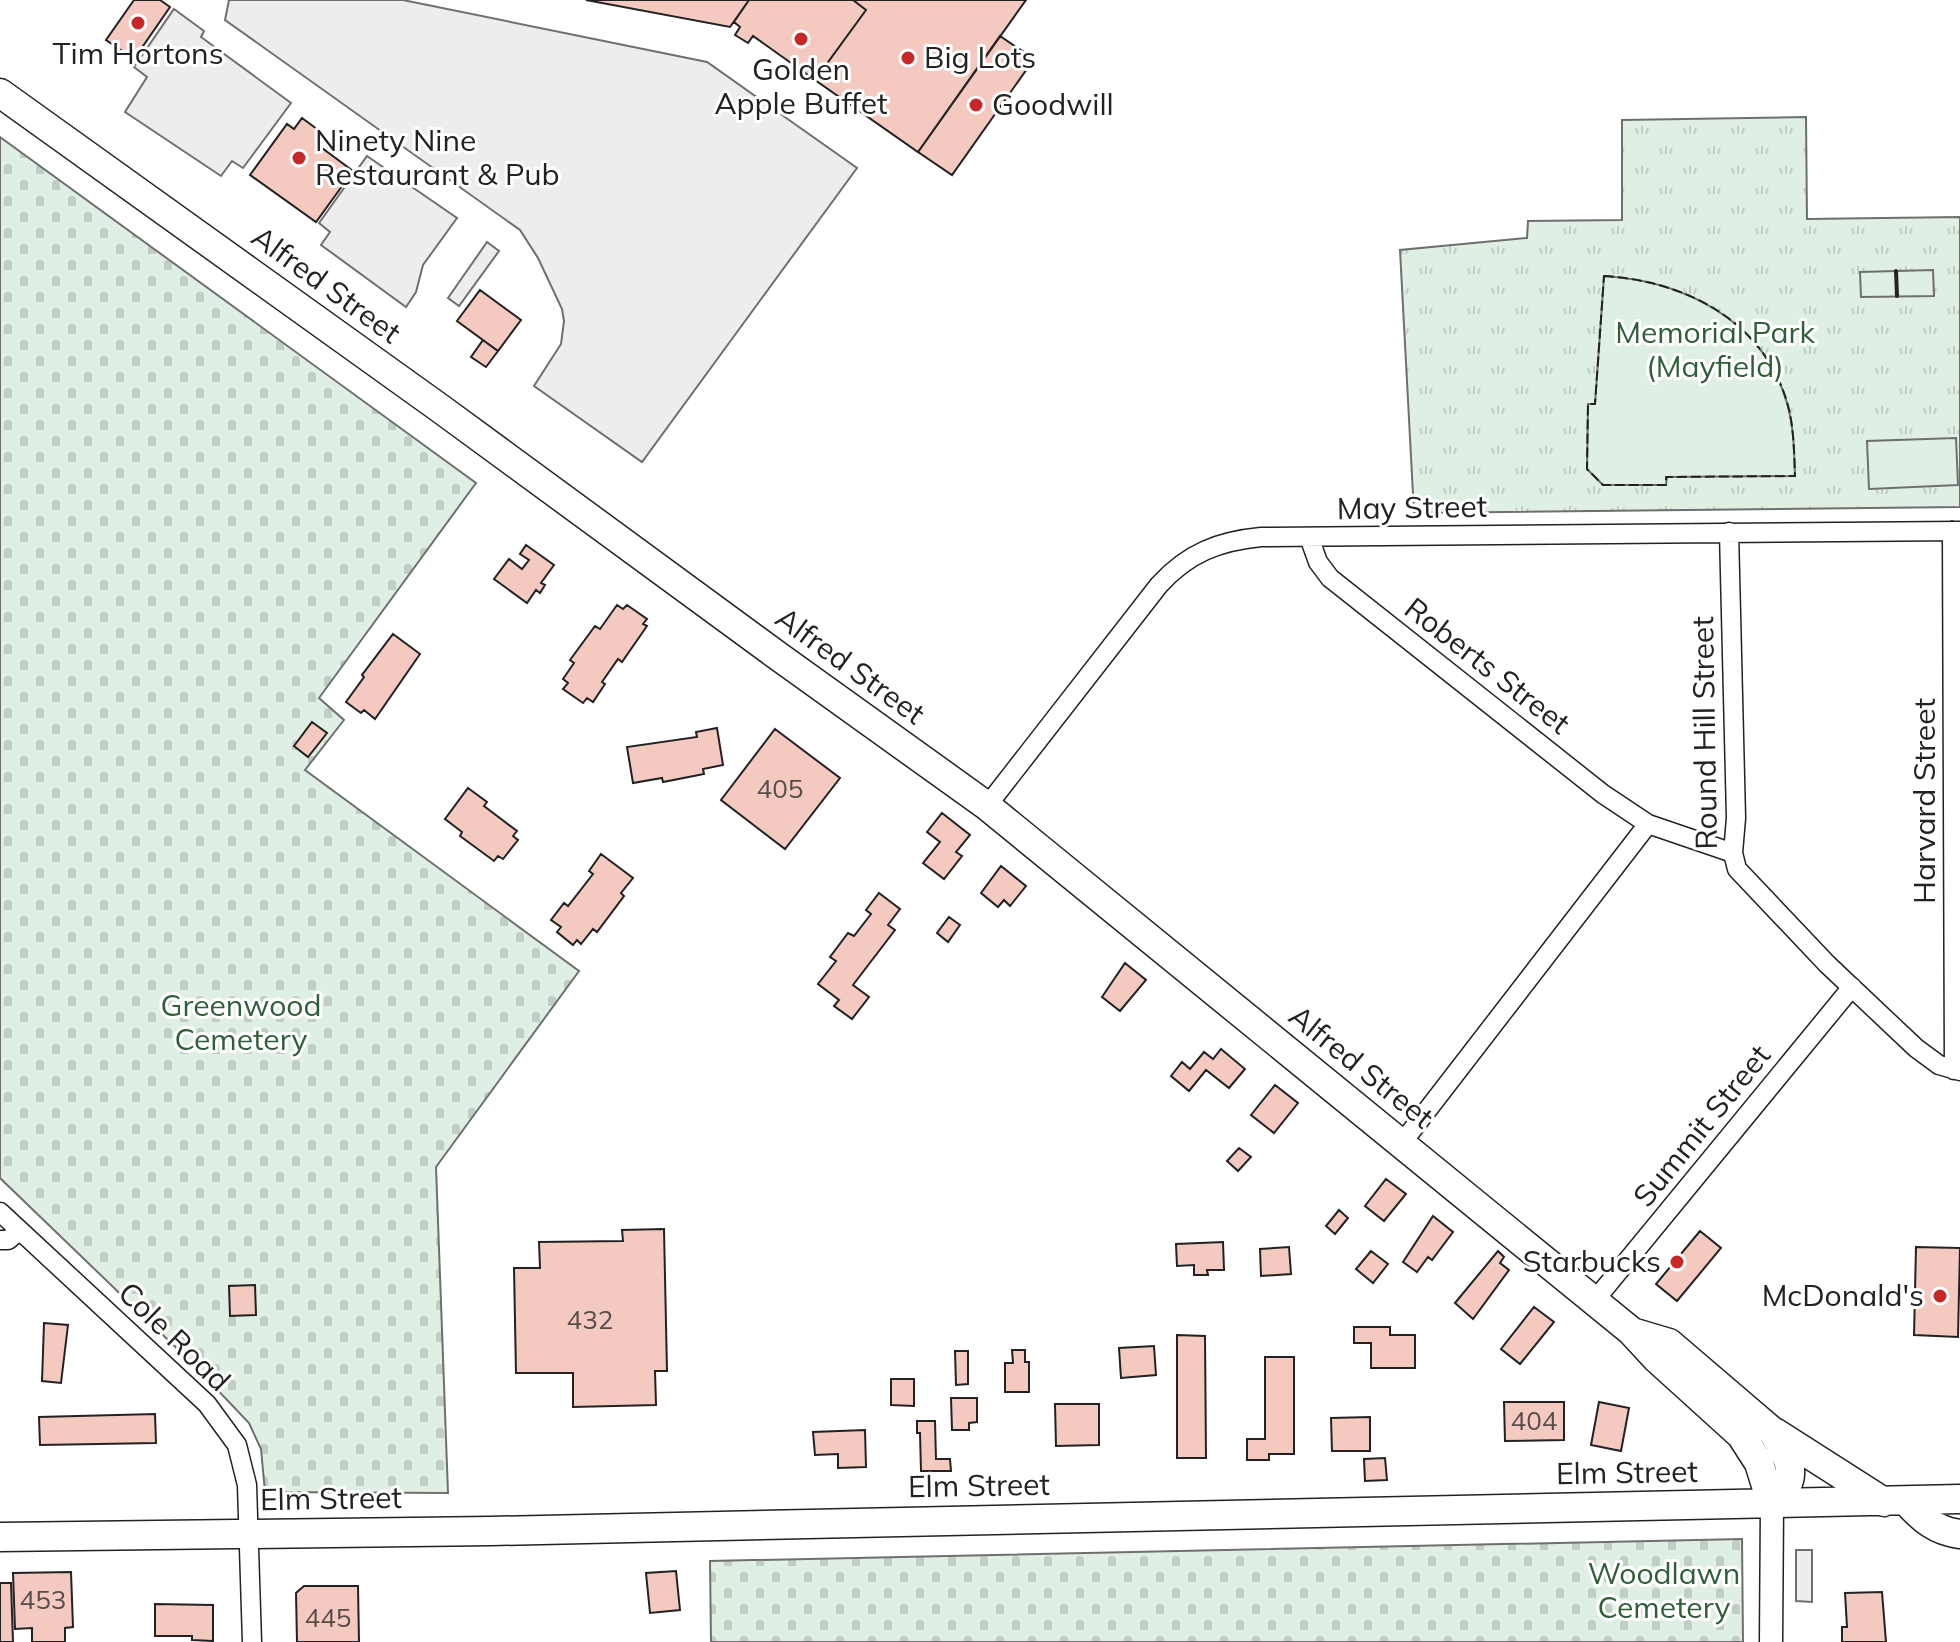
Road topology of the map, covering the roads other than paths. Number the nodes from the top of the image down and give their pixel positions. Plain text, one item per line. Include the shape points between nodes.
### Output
1 (0, 93) edge
2 (1956, 531) edge
3 (1729, 532) junction
4 (1309, 537) junction
5 (987, 806) junction
6 (1648, 824) junction
7 (1733, 853) junction
8 (1852, 987) junction
9 (1957, 1071) edge
10 (1402, 1143) junction
11 (0, 1212) edge
12 (19, 1231) junction
13 (0, 1240) edge
14 (1595, 1300) junction
15 (1631, 1331) junction
16 (1772, 1431) junction
17 (1960, 1499) edge
18 (1895, 1502) junction
19 (1772, 1505) junction
20 (1960, 1534) edge
21 (249, 1535) junction
22 (0, 1537) edge
23 (252, 1642) edge
24 (1771, 1642) edge

1 - 5 main road, Alfred Street
2 - 3 street, May Street
2 - 9 street, Harvard Street
3 - 4 street, May Street
3 - 7 street, Round Hill Street
4 - 5 street, May Street via 1230,541 1184,561 1154,591
4 - 6 street, Roberts Street via 1330,578
5 - 10 main road, Alfred Street
6 - 7 street, Roberts Street
6 - 10 street
7 - 8 street, Round Hill Street via 1748,883
8 - 9 street, Round Hill Street via 1922,1053
8 - 14 street, Summit Street
10 - 14 main road, Alfred Street
11 - 12 street, Cole Road
12 - 13 street
12 - 21 street, Cole Road via 192,1390 230,1432 243,1461
14 - 15 main road, Alfred Street
15 - 16 main road, Alfred Street via 1669,1343
15 - 19 main road, Alfred Street via 1741,1435 1759,1463
16 - 18 main road
16 - 19 main road, Alfred Street via 1784,1448 1791,1474 1789,1486
17 - 18 main road, Elm Street
18 - 19 main road, Elm Street
18 - 20 main road via 1935,1528
19 - 21 main road, Elm Street
19 - 24 street
21 - 22 main road, Elm Street
21 - 23 street, Cole Road

